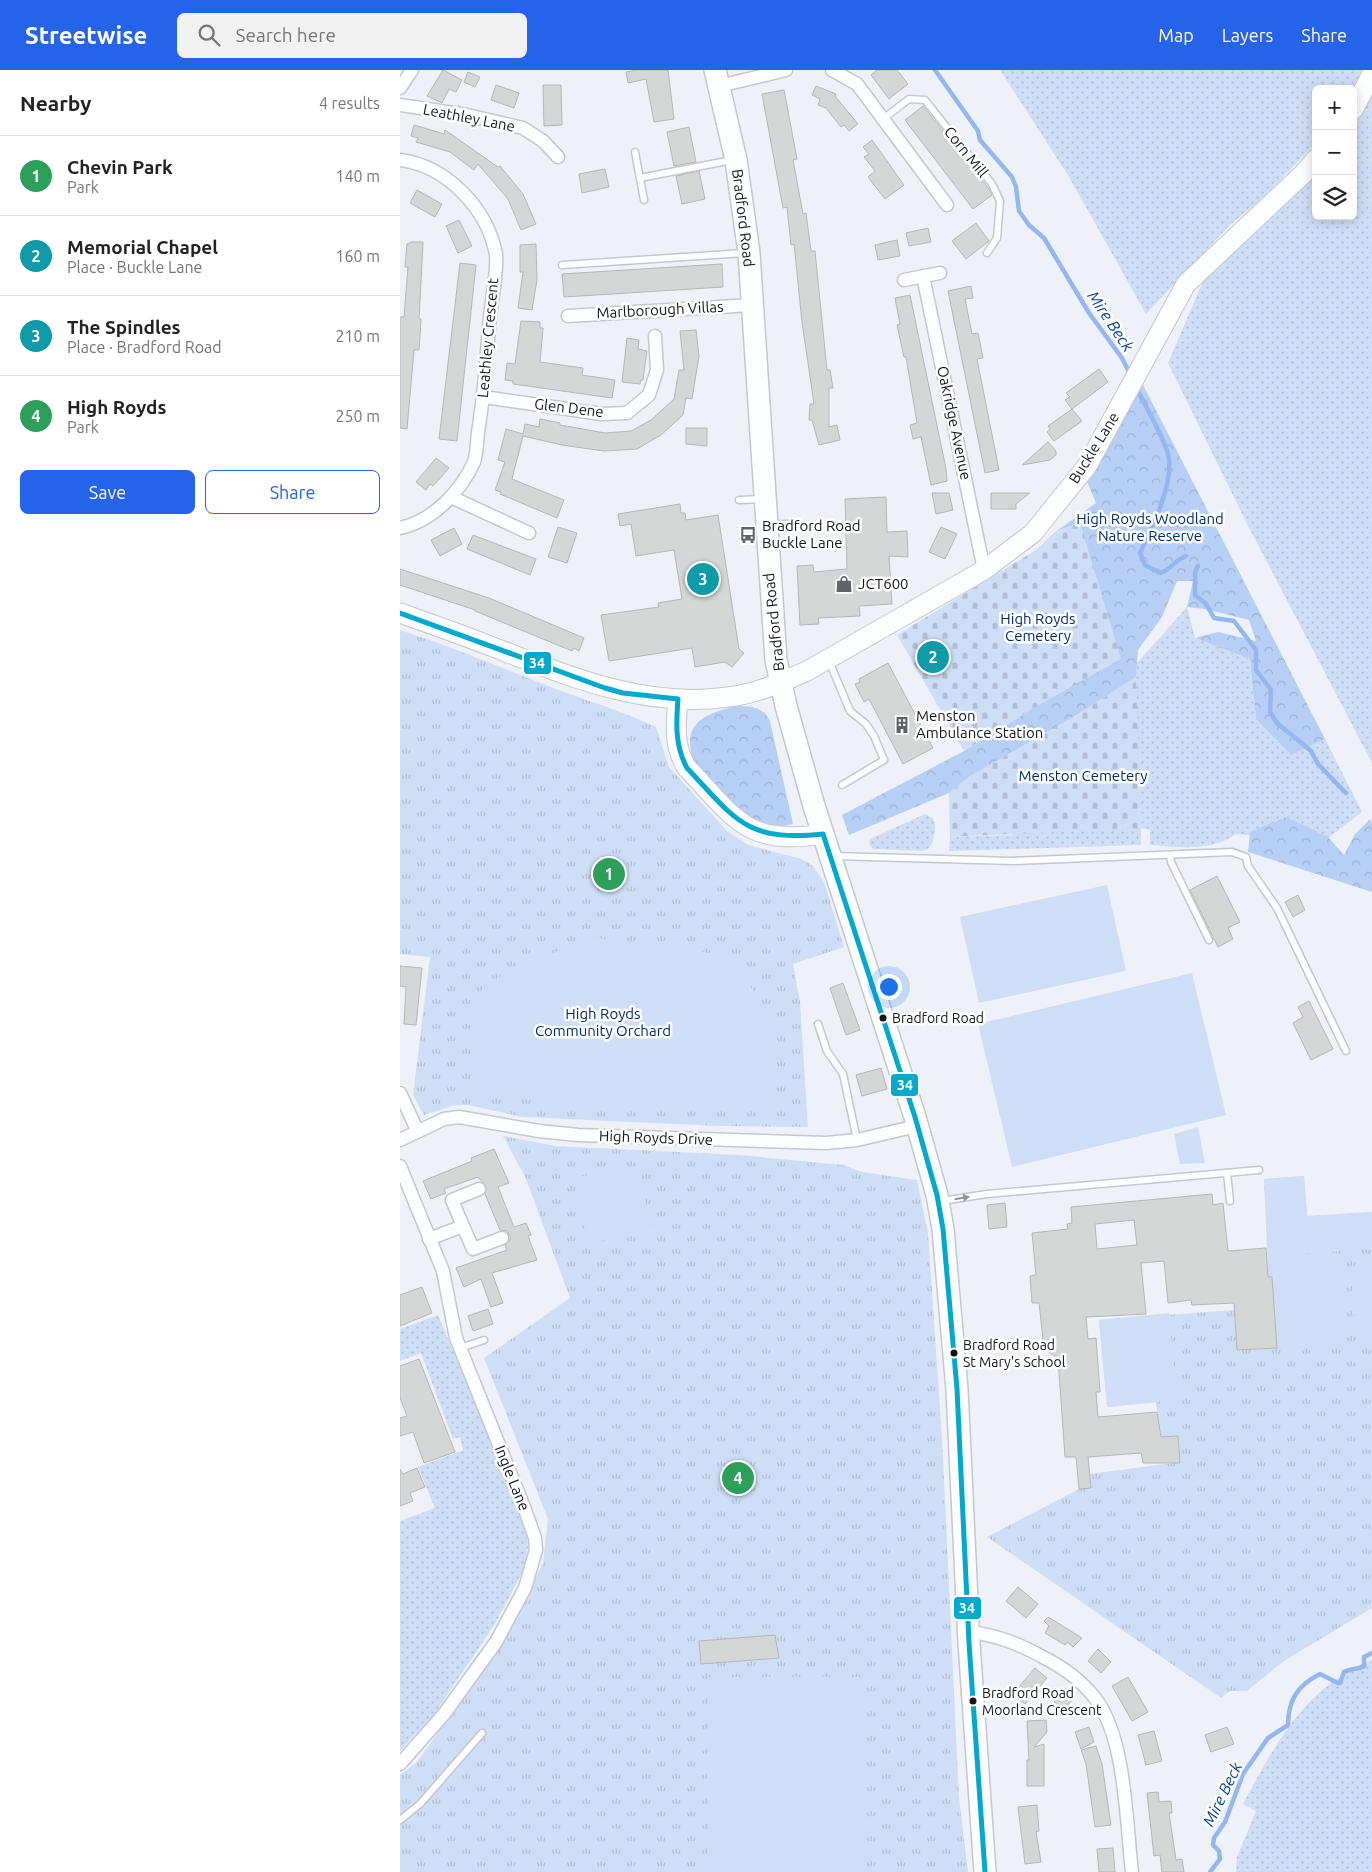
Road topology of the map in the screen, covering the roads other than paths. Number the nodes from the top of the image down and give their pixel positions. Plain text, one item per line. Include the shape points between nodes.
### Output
1 (412, 70) edge
2 (786, 70) edge
3 (832, 70) edge
4 (1372, 74) edge
5 (717, 78) edge
6 (400, 88) edge
7 (1357, 102) edge
8 (400, 105) edge
9 (883, 119) junction
10 (636, 152) dead end
11 (558, 157) dead end
12 (400, 160) edge
13 (736, 160) junction
14 (1312, 164) edge
15 (640, 178) junction
16 (644, 200) dead end
17 (947, 205) dead end
18 (749, 253) junction
19 (987, 253) dead end
20 (562, 265) dead end
21 (940, 272) dead end
22 (923, 276) junction
23 (904, 280) dead end
24 (752, 305) junction
25 (568, 316) dead end
26 (656, 336) dead end
27 (484, 396) junction
28 (451, 498) junction
29 (764, 499) junction
30 (739, 500) dead end
31 (787, 524) dead end
32 (766, 525) junction
33 (400, 528) edge
34 (529, 533) dead end
35 (984, 570) junction
36 (400, 613) edge
37 (828, 660) junction
38 (781, 683) junction
39 (678, 699) junction
40 (842, 785) dead end
41 (823, 834) junction
42 (1170, 855) junction
43 (830, 856) junction
44 (1209, 940) dead end
45 (818, 1024) dead end
46 (1346, 1050) dead end
47 (400, 1093) edge
48 (917, 1126) junction
49 (417, 1130) junction
50 (400, 1140) edge
51 (857, 1140) junction
52 (400, 1166) edge
53 (1259, 1170) dead end
54 (1227, 1173) junction
55 (479, 1189) dead end
56 (938, 1201) junction
57 (1230, 1201) dead end
58 (462, 1226) junction
59 (502, 1238) dead end
60 (429, 1239) junction
61 (484, 1340) dead end
62 (460, 1348) junction
63 (969, 1632) junction
64 (482, 1733) dead end
65 (400, 1764) edge
66 (400, 1820) edge
67 (984, 1872) edge
68 (1132, 1872) edge

1 - 6 street
2 - 5 street
3 - 9 street via 857,84
4 - 7 street
5 - 13 main road, Bradford Road
8 - 11 street, Leathley Lane via 523,128 543,141
9 - 17 street
9 - 19 lane, Corn Mill via 909,99 925,100 992,184 1000,201 998,238
10 - 15 lane
12 - 27 street, Leathley Crescent via 443,175 470,200 486,226 496,256
13 - 15 lane
13 - 18 main road, Bradford Road
14 - 35 street, Buckle Lane via 1186,284 1087,466 1033,533
15 - 16 lane
18 - 20 lane
18 - 24 main road, Bradford Road
21 - 22 street
22 - 23 street
22 - 35 street, Oakridge Avenue
24 - 25 street, Marlborough Villas
24 - 29 main road, Bradford Road
26 - 27 street, Glen Dene via 657,370 649,395 627,413 602,414
27 - 28 street, Leathley Crescent via 474,461
28 - 33 street, Leathley Crescent via 431,514
28 - 34 street
29 - 30 lane
29 - 32 main road, Bradford Road
31 - 32 lane
32 - 38 main road, Bradford Road via 774,647
35 - 37 street, Buckle Lane
36 - 39 street, Buckle Lane via 605,688
37 - 38 street, Buckle Lane
37 - 40 lane via 850,711 866,724 884,760
38 - 39 street, Buckle Lane via 730,697
38 - 41 main road, Bradford Road
39 - 41 street via 676,733 680,758 738,821 768,836 795,838
41 - 43 main road, Bradford Road
42 - 43 lane via 1013,861
42 - 44 lane
42 - 46 lane via 1232,852 1246,857 1248,866 1277,908
43 - 48 main road, Bradford Road
45 - 51 lane via 827,1052 843,1074
47 - 49 street
48 - 51 street, High Royds Drive
48 - 56 main road, Bradford Road
49 - 50 street, High Royds Drive
49 - 51 street, High Royds Drive via 444,1119 459,1117 578,1135 826,1143
52 - 60 street, Ingle Lane
53 - 54 lane
56 -> 54 lane
54 - 57 lane
55 - 58 street via 452,1200
56 - 63 main road, Bradford Road via 957,1389
58 - 59 street via 473,1249
58 - 60 street
60 - 62 street, Ingle Lane via 443,1271
61 - 62 lane
62 - 65 street, Ingle Lane via 524,1507 536,1550 525,1588 496,1642 444,1714
63 - 67 main road, Bradford Road
63 - 68 street via 1013,1641 1051,1661 1073,1676 1096,1699 1118,1751
64 - 66 lane via 420,1804

